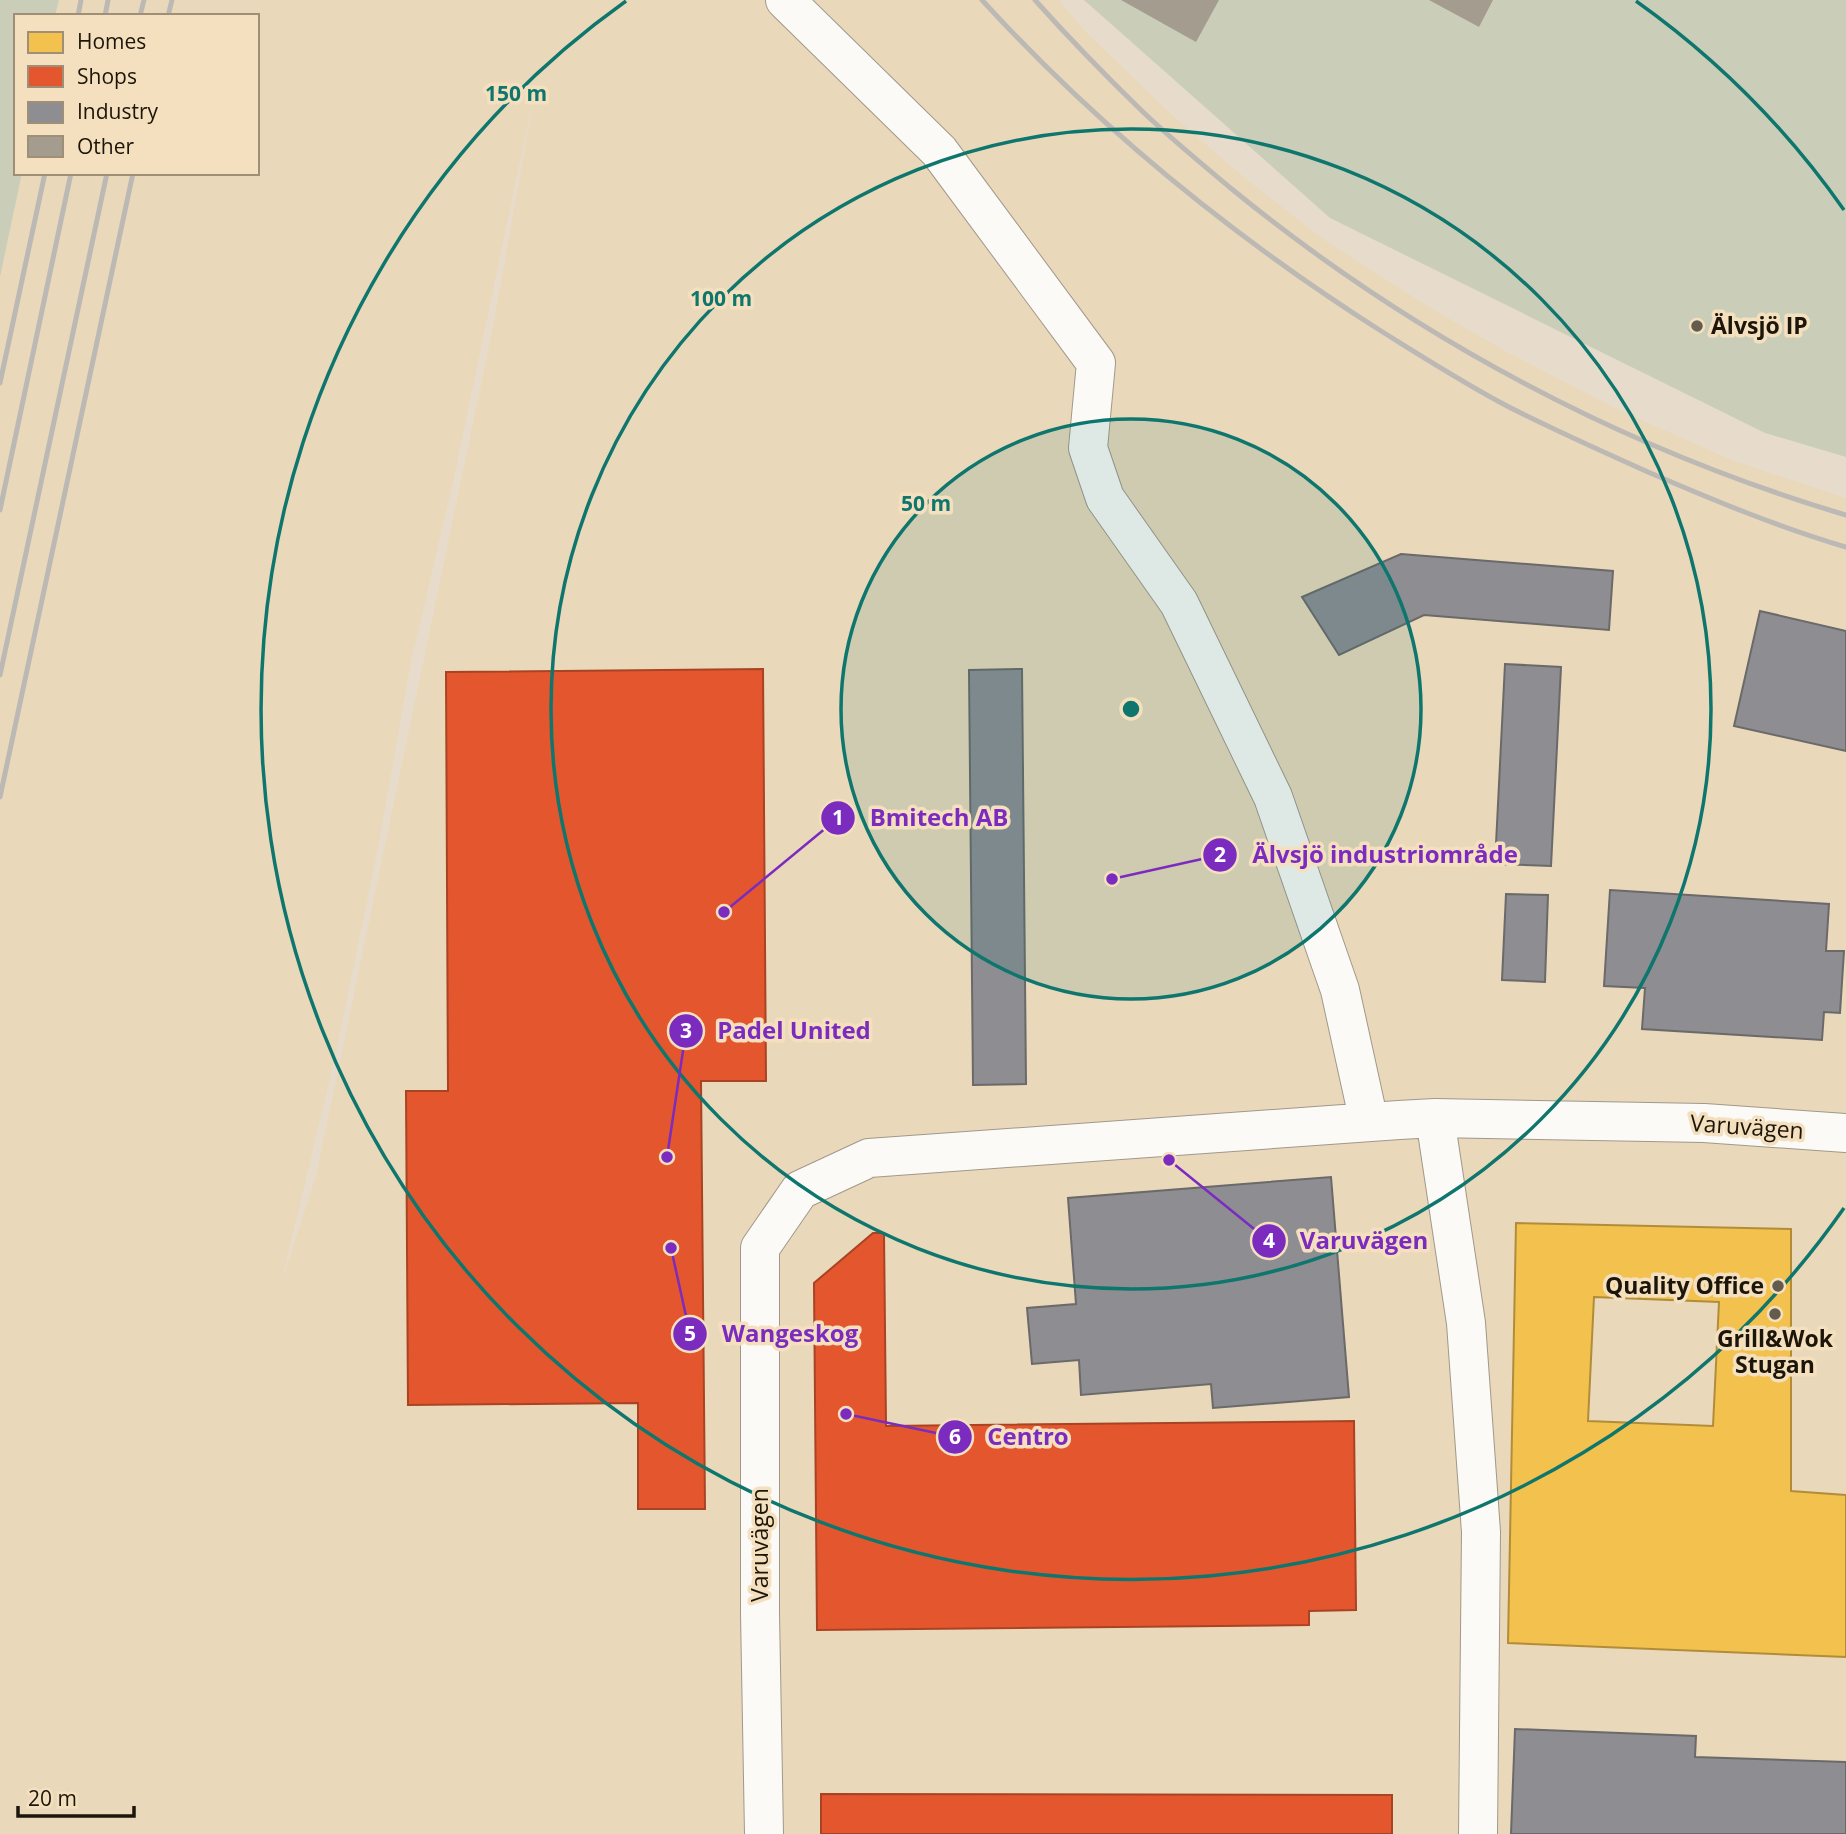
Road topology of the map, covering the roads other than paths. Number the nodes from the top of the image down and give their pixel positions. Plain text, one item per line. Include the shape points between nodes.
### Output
1 (785, 0) edge
2 (1435, 1118) junction
3 (1369, 1122) junction
4 (1846, 1133) edge
5 (764, 1834) edge
6 (1478, 1834) edge

1 - 3 street via 939,151 1096,363 1088,448 1105,498 1179,603 1273,797 1340,990
2 - 3 street, Varuvägen
2 - 4 street, Varuvägen via 1704,1123
2 - 6 street via 1466,1323 1480,1532
3 - 5 street, Varuvägen via 869,1158 800,1190 760,1248

